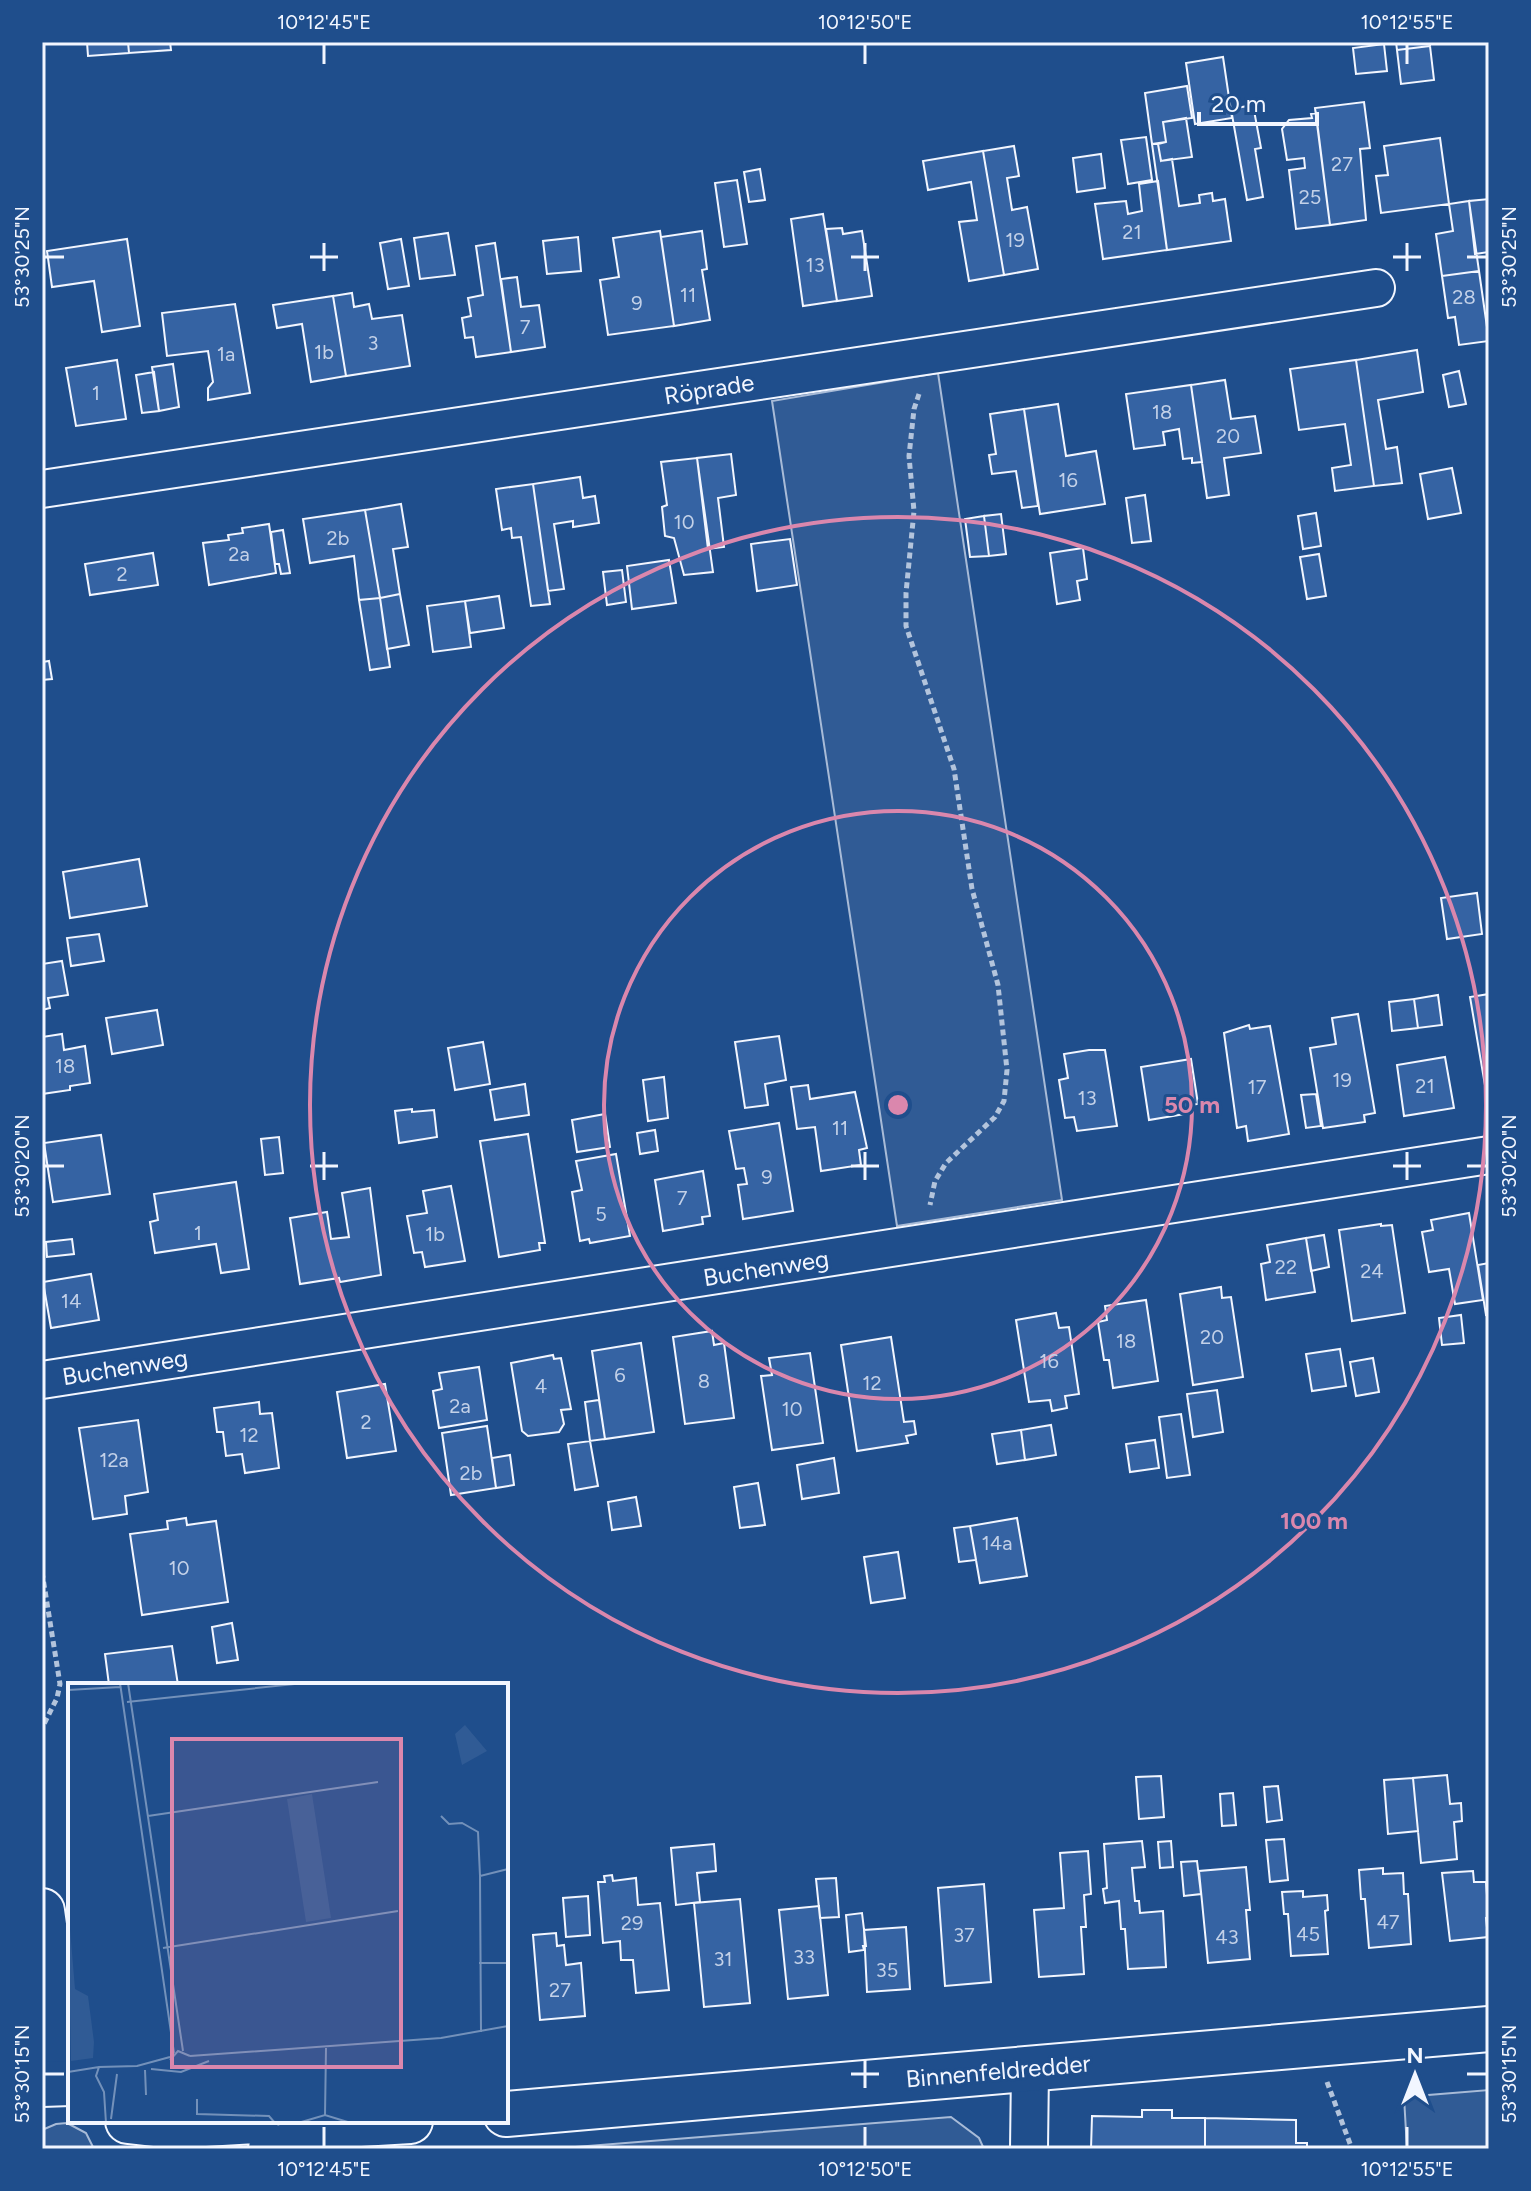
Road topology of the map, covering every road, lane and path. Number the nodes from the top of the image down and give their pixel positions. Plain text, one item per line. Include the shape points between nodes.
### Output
1 (1376, 288) dead end
2 (915, 358) junction
3 (42, 489) edge
4 (1489, 1155) edge
5 (933, 1242) junction
6 (42, 1380) edge
7 (42, 1572) edge
8 (42, 1728) edge
9 (42, 1911) edge
10 (1489, 2029) edge
11 (1315, 2044) junction
12 (68, 2065) edge
13 (1030, 2069) junction
14 (68, 2083) edge
15 (42, 2084) edge
16 (508, 2114) edge
17 (126, 2123) edge
18 (138, 2123) edge
19 (229, 2123) edge
20 (348, 2123) edge
21 (132, 2149) edge
22 (271, 2149) edge
23 (1029, 2149) edge
24 (1352, 2149) edge

1 - 2 street, Röprade
2 - 3 street, Röprade
2 - 5 path via 920,390 909,456 914,520 906,626 954,769 972,889 998,985 1007,1070 1004,1101 995,1117 946,1163 935,1181 930,1201
4 - 5 street, Buchenweg
5 - 6 street, Buchenweg
7 - 8 path via 60,1684
9 - 12 main road
10 - 11 main road, Binnenfeldredder
11 - 13 main road, Binnenfeldredder
11 - 24 path
13 - 16 main road, Binnenfeldredder
13 - 23 street
14 - 15 main road
17 - 21 main road
18 - 19 main road
20 - 22 main road via 313,2141

